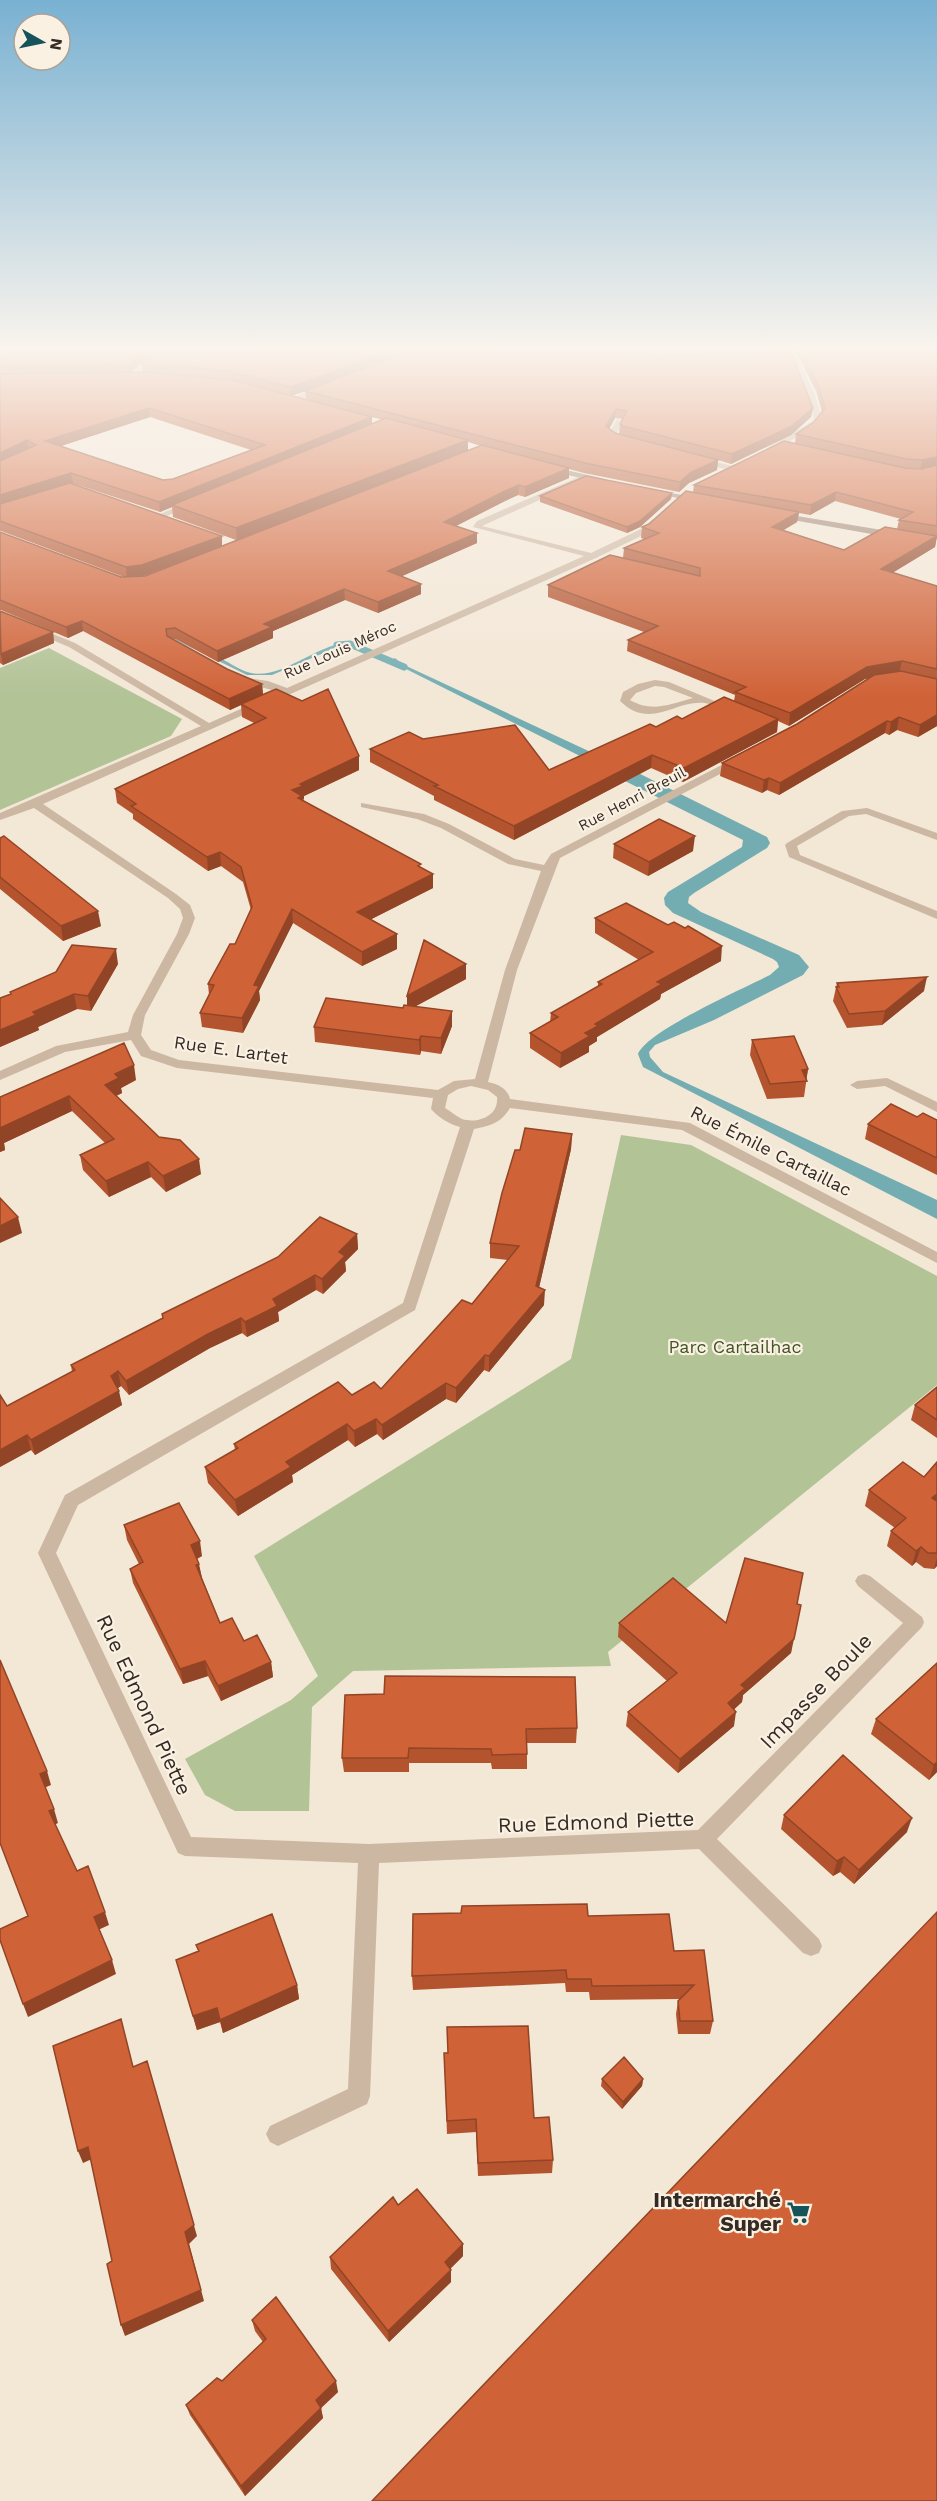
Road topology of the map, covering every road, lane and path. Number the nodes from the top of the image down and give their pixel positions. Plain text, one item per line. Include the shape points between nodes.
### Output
1 (538, 465) edge
2 (718, 465) edge
3 (737, 465) edge
4 (730, 468) junction
5 (722, 473) edge
6 (583, 477) junction
7 (613, 483) edge
8 (693, 488) edge
9 (646, 489) edge
10 (683, 496) junction
11 (203, 500) edge
12 (707, 501) edge
13 (674, 505) edge
14 (140, 510) edge
15 (764, 512) edge
16 (665, 514) edge
17 (160, 517) junction
18 (171, 521) edge
19 (902, 536) edge
20 (592, 556) junction
21 (603, 559) edge
22 (0, 615) edge
23 (232, 676) edge
24 (286, 691) junction
25 (705, 700) junction
26 (737, 712) edge
27 (209, 727) junction
28 (750, 754) edge
29 (35, 804) junction
30 (365, 805) dead end
31 (0, 817) edge
32 (937, 837) edge
33 (548, 869) junction
34 (937, 915) edge
35 (134, 1035) junction
36 (0, 1076) edge
37 (481, 1083) junction
38 (857, 1085) dead end
39 (441, 1095) junction
40 (506, 1102) junction
41 (937, 1108) edge
42 (468, 1125) junction
43 (937, 1258) edge
44 (864, 1581) dead end
45 (703, 1839) junction
46 (369, 1854) junction
47 (811, 1946) dead end
48 (278, 2134) dead end

1 - 6 street
2 - 4 street
3 - 4 street
4 - 5 street
6 - 7 street
6 - 20 street via 477,527
8 - 10 street
9 - 10 street
10 - 12 street
10 - 13 street
11 - 17 street
14 - 17 street
15 - 19 street
16 - 20 street, Rue Louis Méroc via 644,531
17 - 18 street
20 - 21 street
20 - 24 street, Rue Louis Méroc
22 - 27 street via 72,645
23 - 24 street
24 - 27 street, Rue Louis Méroc
25 - 25 street via 655,682 627,694 625,701 653,712
25 - 26 street
27 - 29 street, Rue Louis Méroc
28 - 33 street, Rue Henri Breuil via 555,856
29 - 31 street, Rue Louis Méroc
29 - 35 street via 186,908 189,918 183,934 139,1015
30 - 33 street via 420,816 512,862
32 - 34 street via 867,811 846,813 791,845 795,857
33 - 37 street, Rue Henri Breuil via 511,970
35 - 36 street via 61,1049
35 - 39 street, Rue E. Lartet via 146,1053 177,1064
37 - 39 street via 460,1084
37 - 40 street via 502,1092
38 - 41 street via 887,1082
39 - 42 street via 438,1109 448,1119
40 - 42 street via 497,1118
40 - 43 street, Rue Émile Cartaillac via 685,1126
42 - 46 street, Rue Edmond Piette via 410,1306 71,1500 47,1553 185,1846
44 - 45 street, Impasse Boule via 915,1622
45 - 46 street, Rue Edmond Piette
45 - 47 street, Rue Edmond Piette
46 - 48 street via 360,2096

